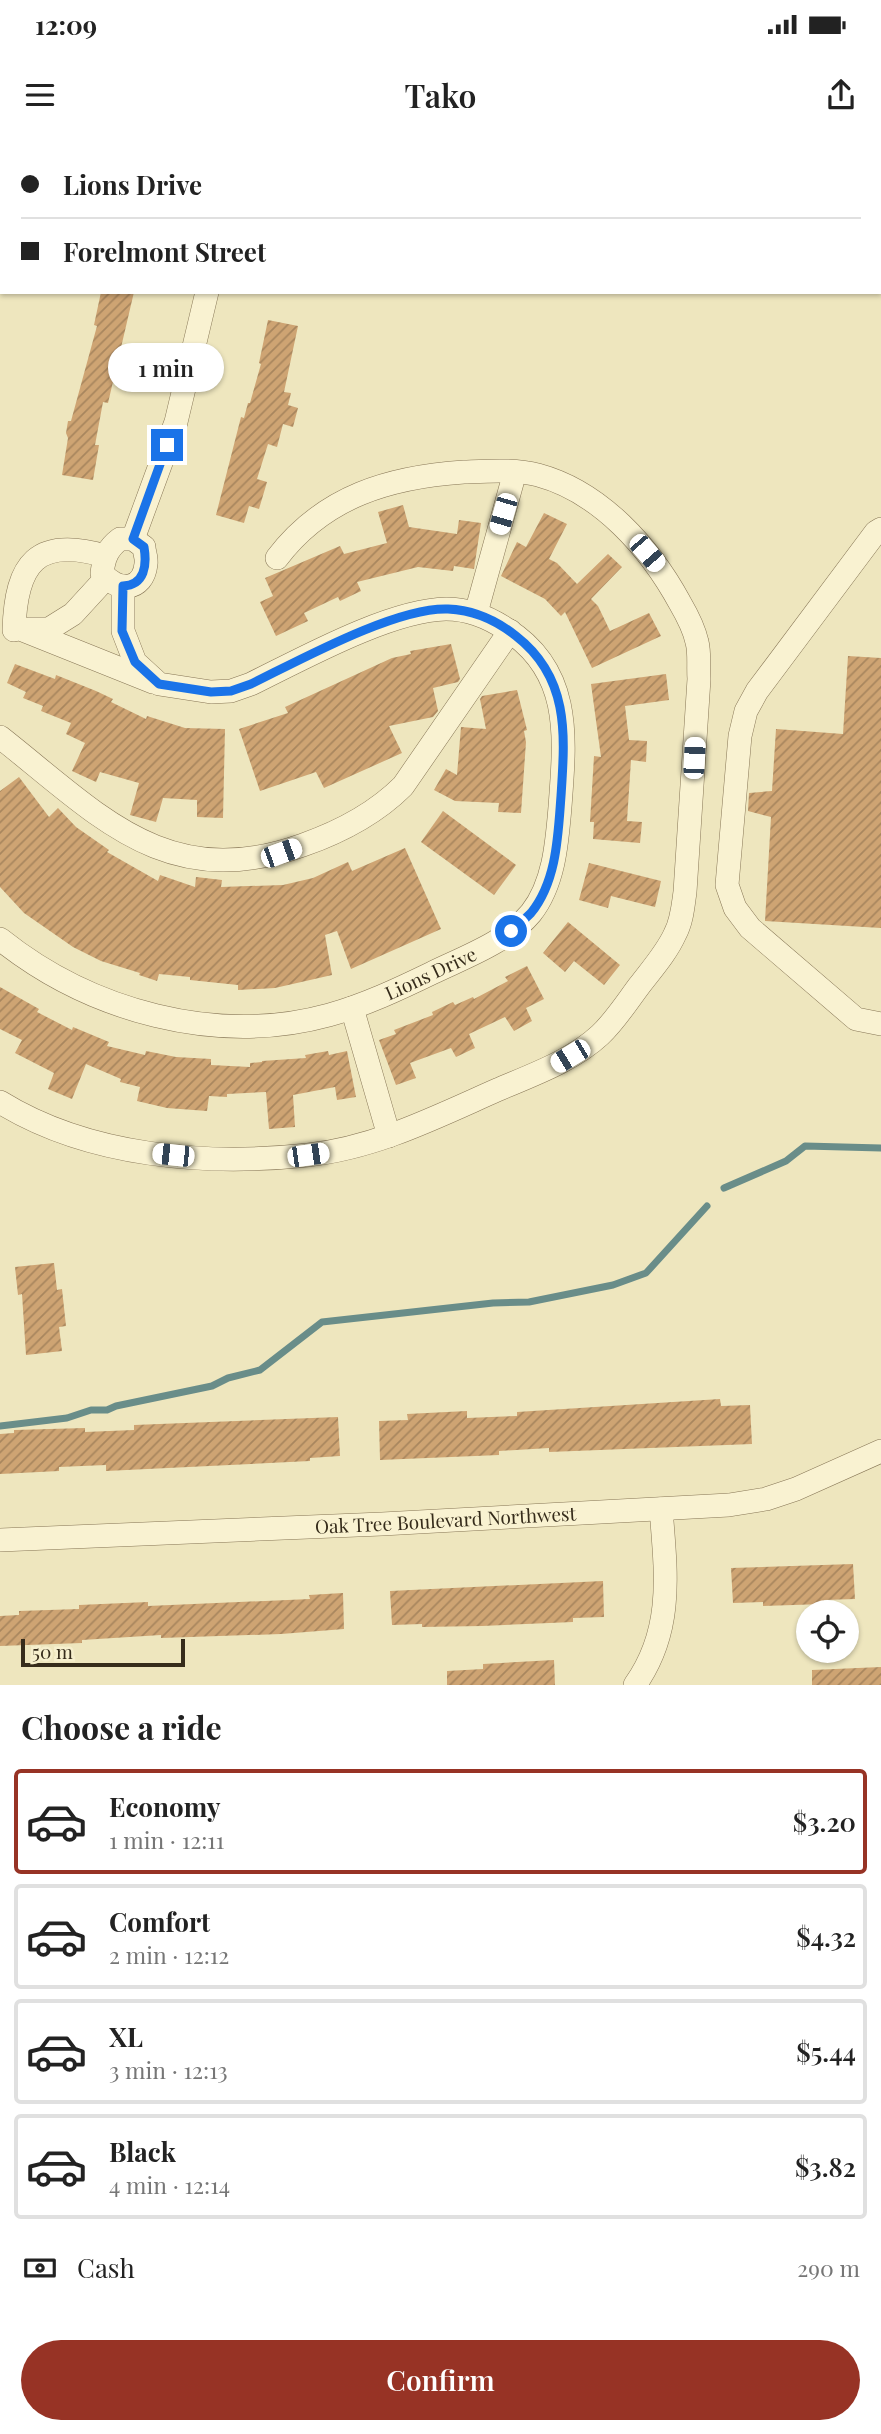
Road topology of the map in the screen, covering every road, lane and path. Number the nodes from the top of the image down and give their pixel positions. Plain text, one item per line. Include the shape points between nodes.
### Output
1 (207, 294) edge
2 (515, 472) junction
3 (881, 529) edge
4 (133, 539) junction
5 (277, 558) dead end
6 (111, 574) junction
7 (476, 613) junction
8 (12, 630) edge
9 (510, 631) junction
10 (159, 684) junction
11 (0, 737) edge
12 (0, 939) edge
13 (352, 1008) junction
14 (881, 1024) edge
15 (0, 1102) edge
16 (389, 1136) junction
17 (881, 1451) edge
18 (661, 1509) junction
19 (0, 1540) edge
20 (635, 1685) edge

1 - 4 street via 176,422
2 - 5 street via 420,477 365,491 323,514
2 - 7 street
2 - 16 street via 557,481 621,526 656,564 693,629 699,679 682,914 664,953 592,1041 554,1065
3 - 14 street via 746,711 727,886 735,908 750,928 856,1019
4 - 6 street via 111,545
4 - 6 street via 144,547 142,577 132,586
6 - 8 street via 73,614 49,629
6 - 8 street via 72,548 40,556 20,581
6 - 10 street via 122,631 135,662
7 - 9 street, Lions Drive
7 - 10 street, Lions Drive via 447,609 395,619 231,691
8 - 10 street, Lions Drive
9 - 11 street via 403,786 387,802 308,844 281,853 202,859 159,850 92,810
9 - 13 street, Lions Drive via 548,673 564,734 557,842 542,895 511,931 488,945
12 - 13 street, Lions Drive via 48,972 109,1002 196,1023 266,1025
13 - 16 street
15 - 16 street via 62,1132 119,1147 190,1157 308,1155 368,1145
17 - 18 street, Oak Tree Boulevard Northwest via 766,1499
18 - 19 street, Oak Tree Boulevard Northwest
18 - 20 street via 664,1615 647,1668

